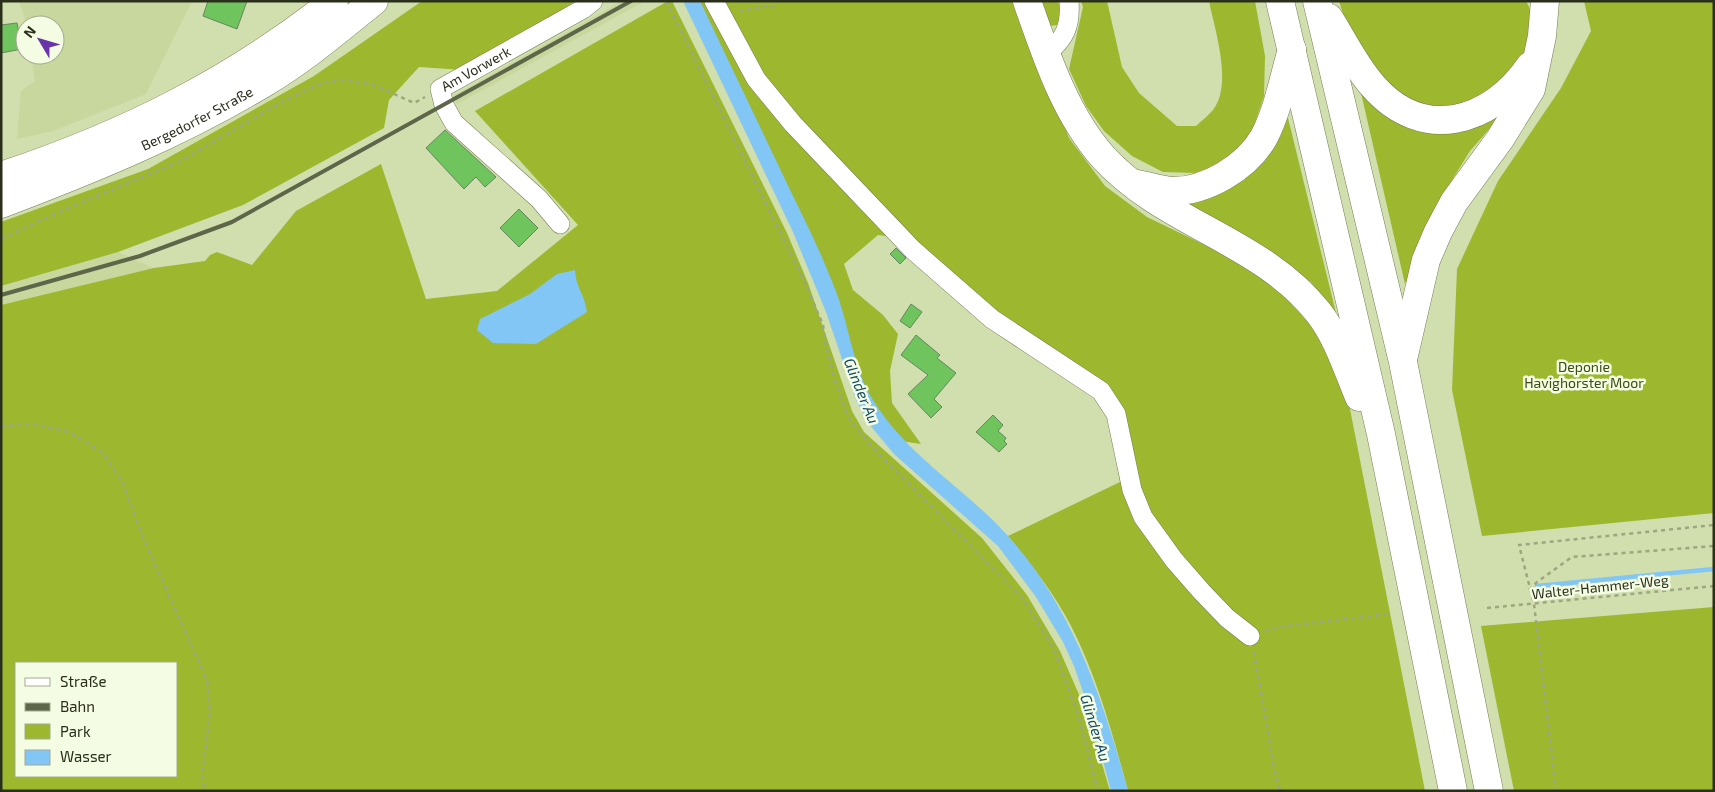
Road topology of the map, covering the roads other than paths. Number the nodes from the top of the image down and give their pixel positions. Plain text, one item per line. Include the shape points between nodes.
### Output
1 (334, 1) edge
2 (374, 1) edge
3 (593, 1) edge
4 (1027, 1) edge
5 (1069, 1) edge
6 (1280, 1) edge
7 (1318, 1) edge
8 (1545, 1) edge
9 (717, 8) edge
10 (1292, 47) junction
11 (1539, 52) junction
12 (1046, 54) junction
13 (1, 176) edge
14 (1130, 182) junction
15 (1, 204) edge
16 (560, 224) dead end
17 (1403, 362) junction
18 (1381, 434) junction
19 (1250, 636) road end
20 (1453, 791) edge
21 (1489, 791) edge

1 - 13 highway, Bergedorfer Straße via 225,78 159,114 64,155
2 - 15 highway, Bergedorfer Straße via 307,54 218,109 126,156
3 - 16 street, Am Vorwerk via 583,10 440,89 454,123 539,199
4 - 12 highway
5 - 12 street via 1070,20 1061,42
6 - 10 highway
7 - 11 highway via 1372,85 1406,112 1422,118 1467,118 1496,103 1522,78
7 - 17 highway
8 - 11 highway
9 - 19 street via 756,79 793,124 913,250 992,319 1101,391 1116,414 1132,490 1143,516 1202,592
10 - 14 highway via 1263,138 1235,170 1204,185 1171,191
10 - 18 highway
11 - 17 highway via 1531,89 1522,106 1454,202 1438,232 1426,260
12 - 14 highway via 1078,125 1103,157
14 - 18 highway via 1177,215 1252,254 1292,284 1318,312 1342,353 1363,408
17 - 21 highway
18 - 20 highway

